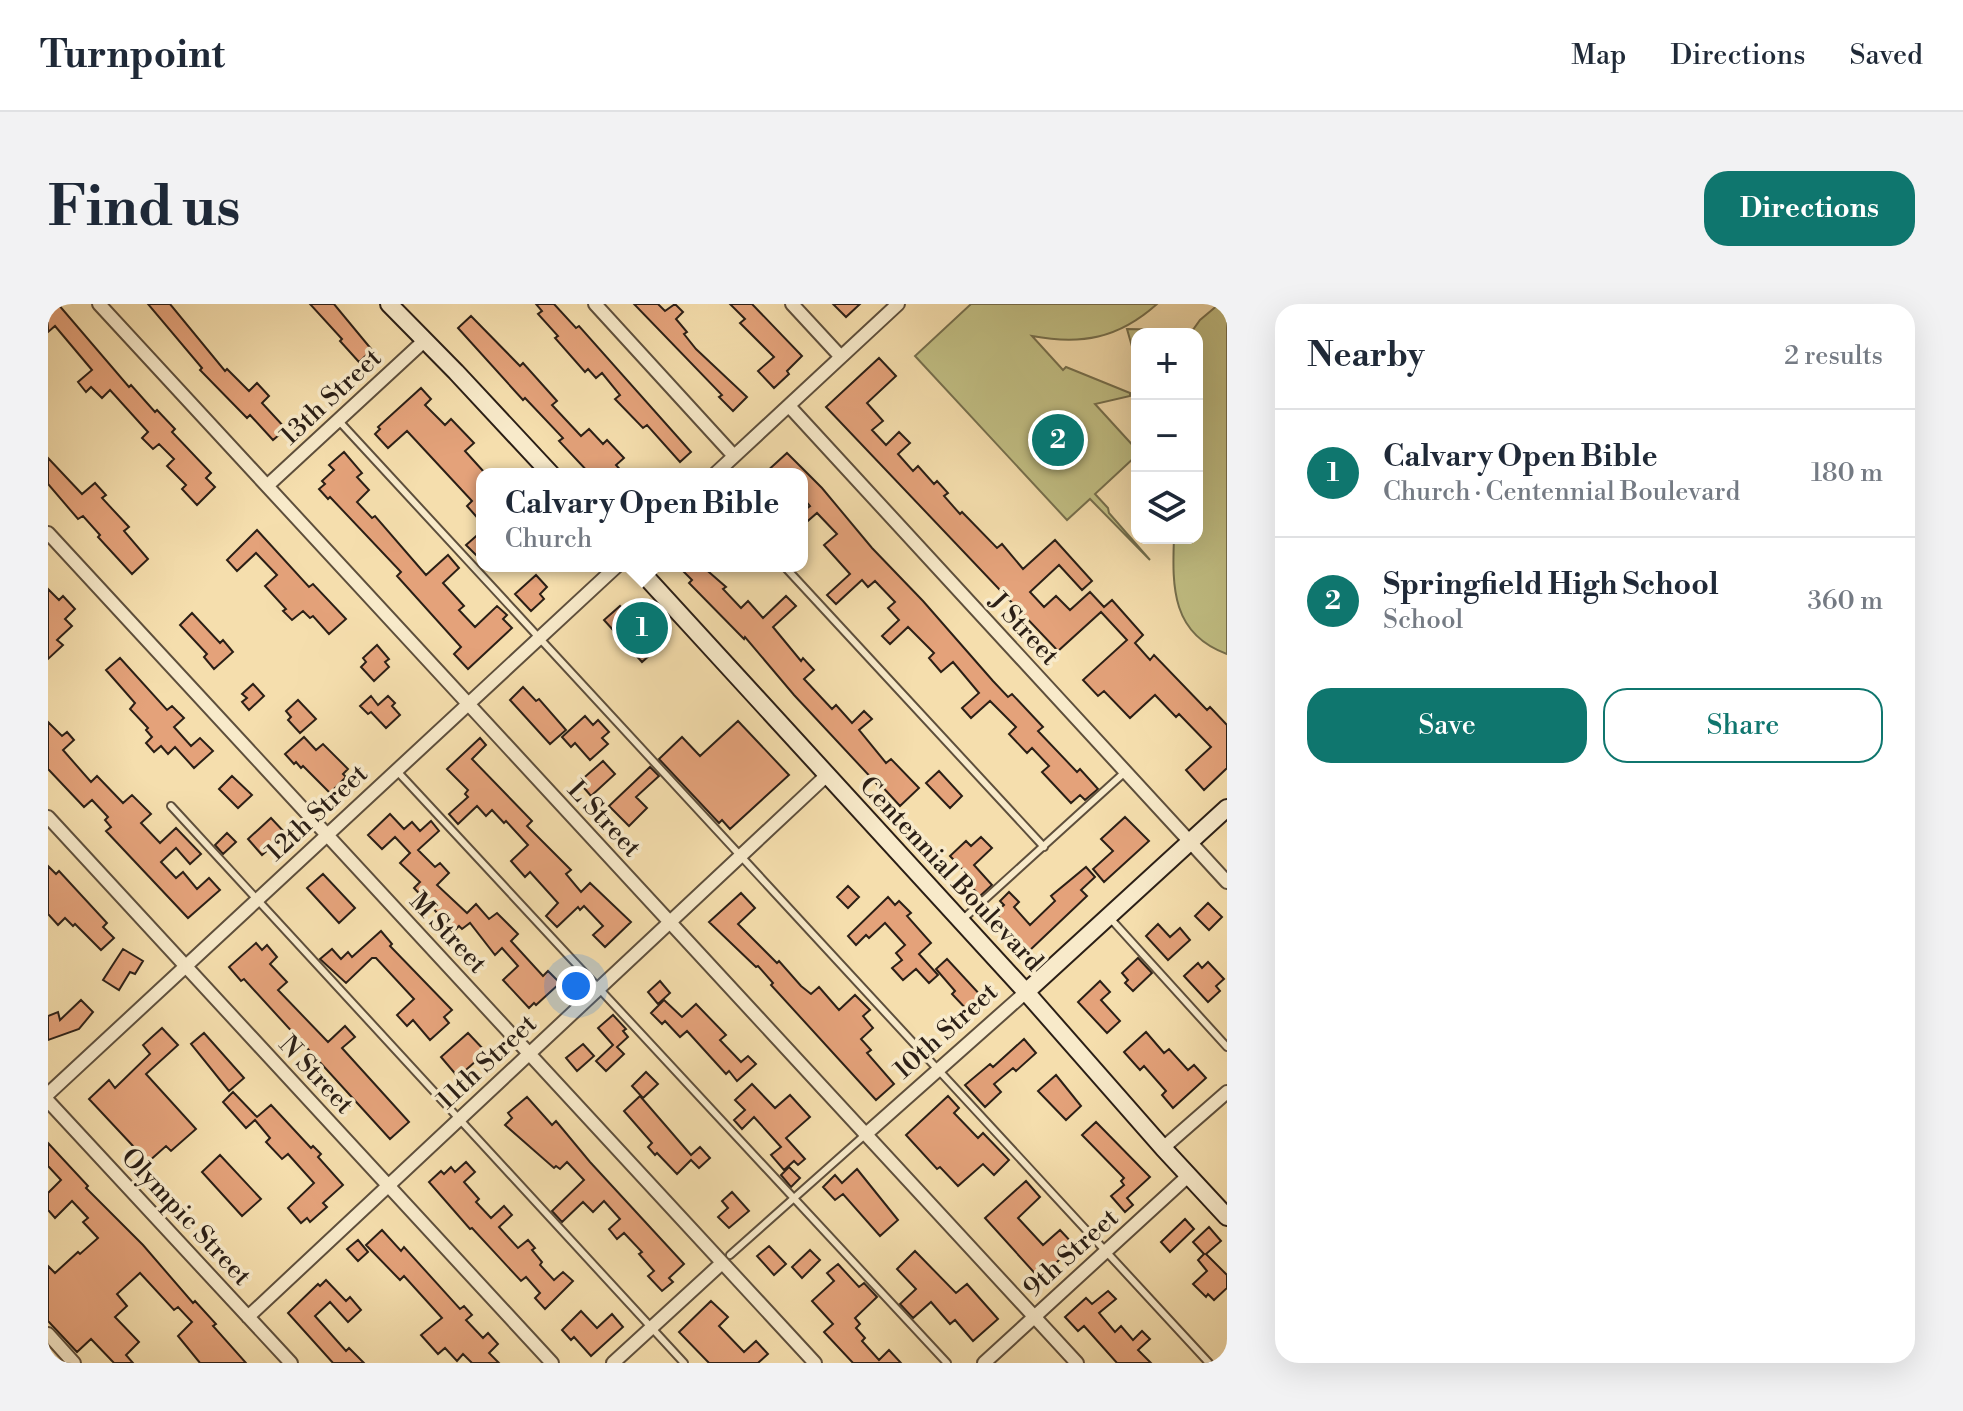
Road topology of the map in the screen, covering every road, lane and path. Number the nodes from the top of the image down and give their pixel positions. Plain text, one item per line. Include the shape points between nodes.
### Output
1 (99, 304) edge
2 (389, 304) edge
3 (595, 304) edge
4 (792, 304) edge
5 (898, 304) edge
6 (424, 341) junction
7 (841, 357) junction
8 (789, 406) junction
9 (338, 420) junction
10 (734, 456) junction
11 (545, 468) edge
12 (721, 468) edge
13 (267, 486) junction
14 (48, 533) edge
15 (476, 570) edge
16 (478, 572) edge
17 (610, 572) edge
18 (641, 572) edge
19 (790, 572) edge
20 (539, 638) junction
21 (468, 704) junction
22 (396, 770) junction
23 (1125, 772) junction
24 (827, 775) junction
25 (171, 806) dead end
26 (1227, 808) edge
27 (48, 817) edge
28 (326, 834) junction
29 (1190, 842) junction
30 (1044, 847) junction
31 (740, 856) junction
32 (1227, 882) edge
33 (256, 899) junction
34 (1109, 917) junction
35 (961, 921) junction
36 (671, 923) junction
37 (185, 965) junction
38 (599, 988) junction
39 (1026, 992) junction
40 (1227, 1047) edge
41 (529, 1053) junction
42 (938, 1070) junction
43 (1227, 1092) edge
44 (48, 1094) edge
45 (48, 1101) edge
46 (459, 1119) junction
47 (866, 1134) junction
48 (1163, 1148) junction
49 (1188, 1176) junction
50 (388, 1186) junction
51 (794, 1199) junction
52 (1227, 1217) edge
53 (1106, 1251) junction
54 (726, 1259) junction
55 (1034, 1316) junction
56 (248, 1317) junction
57 (651, 1328) junction
58 (48, 1334) edge
59 (74, 1363) edge
60 (291, 1363) edge
61 (552, 1363) edge
62 (613, 1363) edge
63 (684, 1363) edge
64 (815, 1363) edge
65 (947, 1363) edge
66 (984, 1363) edge
67 (1077, 1363) edge
68 (1209, 1363) edge

1 - 13 street, L Street
2 - 6 main road
3 - 10 street
4 - 7 street
5 - 7 street
6 - 9 street, 13th Street
6 - 11 main road
7 - 8 street
8 - 10 street
8 - 23 street, J Street
9 - 13 street, 13th Street
9 - 15 lane
10 - 12 street
13 - 21 street, L Street
14 - 28 street, M Street
16 - 20 lane
17 - 20 street, 12th Street
18 - 24 main road, Centennial Boulevard
19 - 30 lane
20 - 21 street, 12th Street
20 - 31 lane
21 - 22 street, 12th Street
21 - 36 street, L Street
22 - 28 street, 12th Street
22 - 38 lane
23 - 29 street, J Street
23 - 30 lane
24 - 31 street, 11th Street
24 - 35 main road, Centennial Boulevard
25 - 33 lane
26 - 29 main road, 10th Street
27 - 37 street, N Street
28 - 33 street, 12th Street
28 - 41 street, M Street
29 - 32 street, J Street
29 - 34 main road, 10th Street
30 - 35 lane
31 - 36 street, 11th Street
31 - 42 lane
33 - 37 street, 12th Street
33 - 46 lane
34 - 39 main road, 10th Street
34 - 40 lane
35 - 39 main road, Centennial Boulevard
36 - 38 street, 11th Street
36 - 47 street, L Street
37 - 44 street, 12th Street
37 - 50 street, N Street
38 - 41 street, 11th Street
38 - 51 lane
39 - 42 street, 10th Street
39 - 48 main road, Centennial Boulevard
41 - 46 street, 11th Street
41 - 54 street, M Street
42 - 47 street, 10th Street
42 - 53 lane
43 - 48 street
45 - 56 street, Olympic Street
46 - 50 street, 11th Street
46 - 57 lane
47 - 51 lane, 10th Street
47 - 55 street, L Street
48 - 49 main road, Centennial Boulevard
49 - 52 main road, Centennial Boulevard
49 - 53 street, 9th Street
50 - 56 street, 11th Street
50 - 61 street, N Street
51 - 54 lane, 10th Street
51 - 65 lane
53 - 55 street, 9th Street
53 - 68 lane
54 - 57 street, 10th Street
54 - 64 street, M Street
55 - 66 street, 9th Street
55 - 67 street, L Street
56 - 60 street, Olympic Street
57 - 62 street, 10th Street
57 - 63 lane
58 - 59 street

